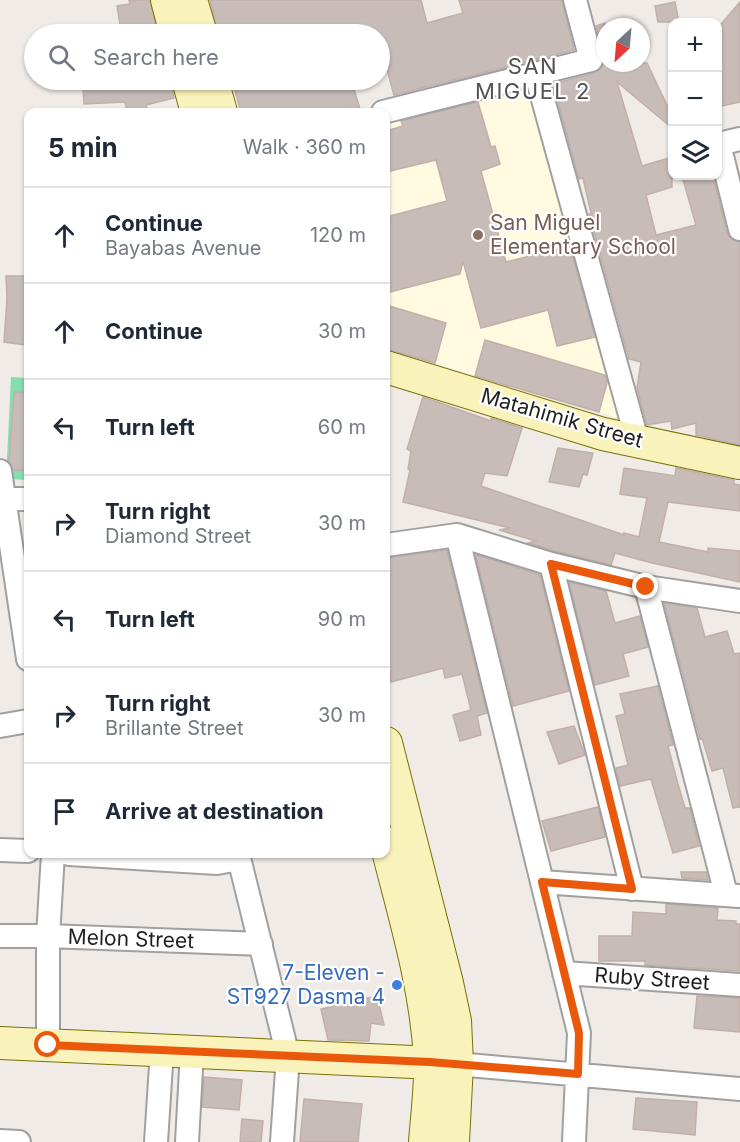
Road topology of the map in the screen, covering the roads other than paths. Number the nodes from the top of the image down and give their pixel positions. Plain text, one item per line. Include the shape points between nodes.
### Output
1 (187, 0) edge
2 (574, 0) edge
3 (179, 24) edge
4 (197, 24) edge
5 (536, 74) junction
6 (191, 90) edge
7 (216, 90) edge
8 (196, 108) edge
9 (220, 108) edge
10 (390, 110) edge
11 (729, 142) edge
12 (740, 229) edge
13 (390, 368) edge
14 (637, 440) junction
15 (740, 462) edge
16 (0, 471) edge
17 (3, 499) junction
18 (24, 499) edge
19 (457, 536) junction
20 (390, 544) edge
21 (551, 564) junction
22 (22, 576) edge
23 (646, 587) junction
24 (740, 601) edge
25 (24, 604) edge
26 (24, 722) edge
27 (0, 726) edge
28 (390, 759) edge
29 (0, 850) edge
30 (24, 851) edge
31 (53, 858) edge
32 (135, 858) edge
33 (233, 858) edge
34 (239, 858) edge
35 (390, 858) edge
36 (542, 882) junction
37 (632, 889) junction
38 (733, 895) edge
39 (0, 936) edge
40 (48, 936) junction
41 (261, 945) junction
42 (564, 973) junction
43 (740, 984) edge
44 (0, 1043) edge
45 (48, 1045) junction
46 (177, 1051) junction
47 (288, 1056) junction
48 (444, 1063) junction
49 (578, 1074) junction
50 (740, 1089) edge
51 (0, 1141) edge
52 (19, 1142) edge
53 (156, 1142) edge
54 (187, 1142) edge
55 (282, 1142) edge
56 (425, 1142) edge
57 (453, 1142) edge
58 (573, 1142) edge

1 - 3 main road
1 - 4 main road
2 - 5 street via 591,60
5 - 10 street
5 - 14 street
6 - 8 main road
7 - 9 main road
11 - 12 street
13 - 14 main road, Matahimik Street via 603,434
14 - 15 main road, Matahimik Street
16 - 17 street
17 - 18 street
17 - 22 street
19 - 20 street
19 - 21 street
19 - 36 street
21 - 23 street
21 - 37 street
22 - 25 street
23 - 24 street
23 - 38 street
26 - 27 street
28 - 48 main road via 455,1021
29 - 30 street
31 - 40 street
32 - 33 street via 217,863
34 - 41 street
35 - 48 main road
36 - 37 street
36 - 42 street
37 - 38 street
39 - 40 street, Melon Street
40 - 41 street, Melon Street
40 - 45 street
41 - 47 street
42 - 43 street, Ruby Street
42 - 49 street via 579,1033
44 - 45 main road
45 - 46 main road
46 - 47 main road
46 - 53 street
46 - 54 street
47 - 48 main road
47 - 55 street
48 - 49 street
48 - 56 main road
48 - 57 main road
49 - 50 street
49 - 58 street
51 - 52 street

